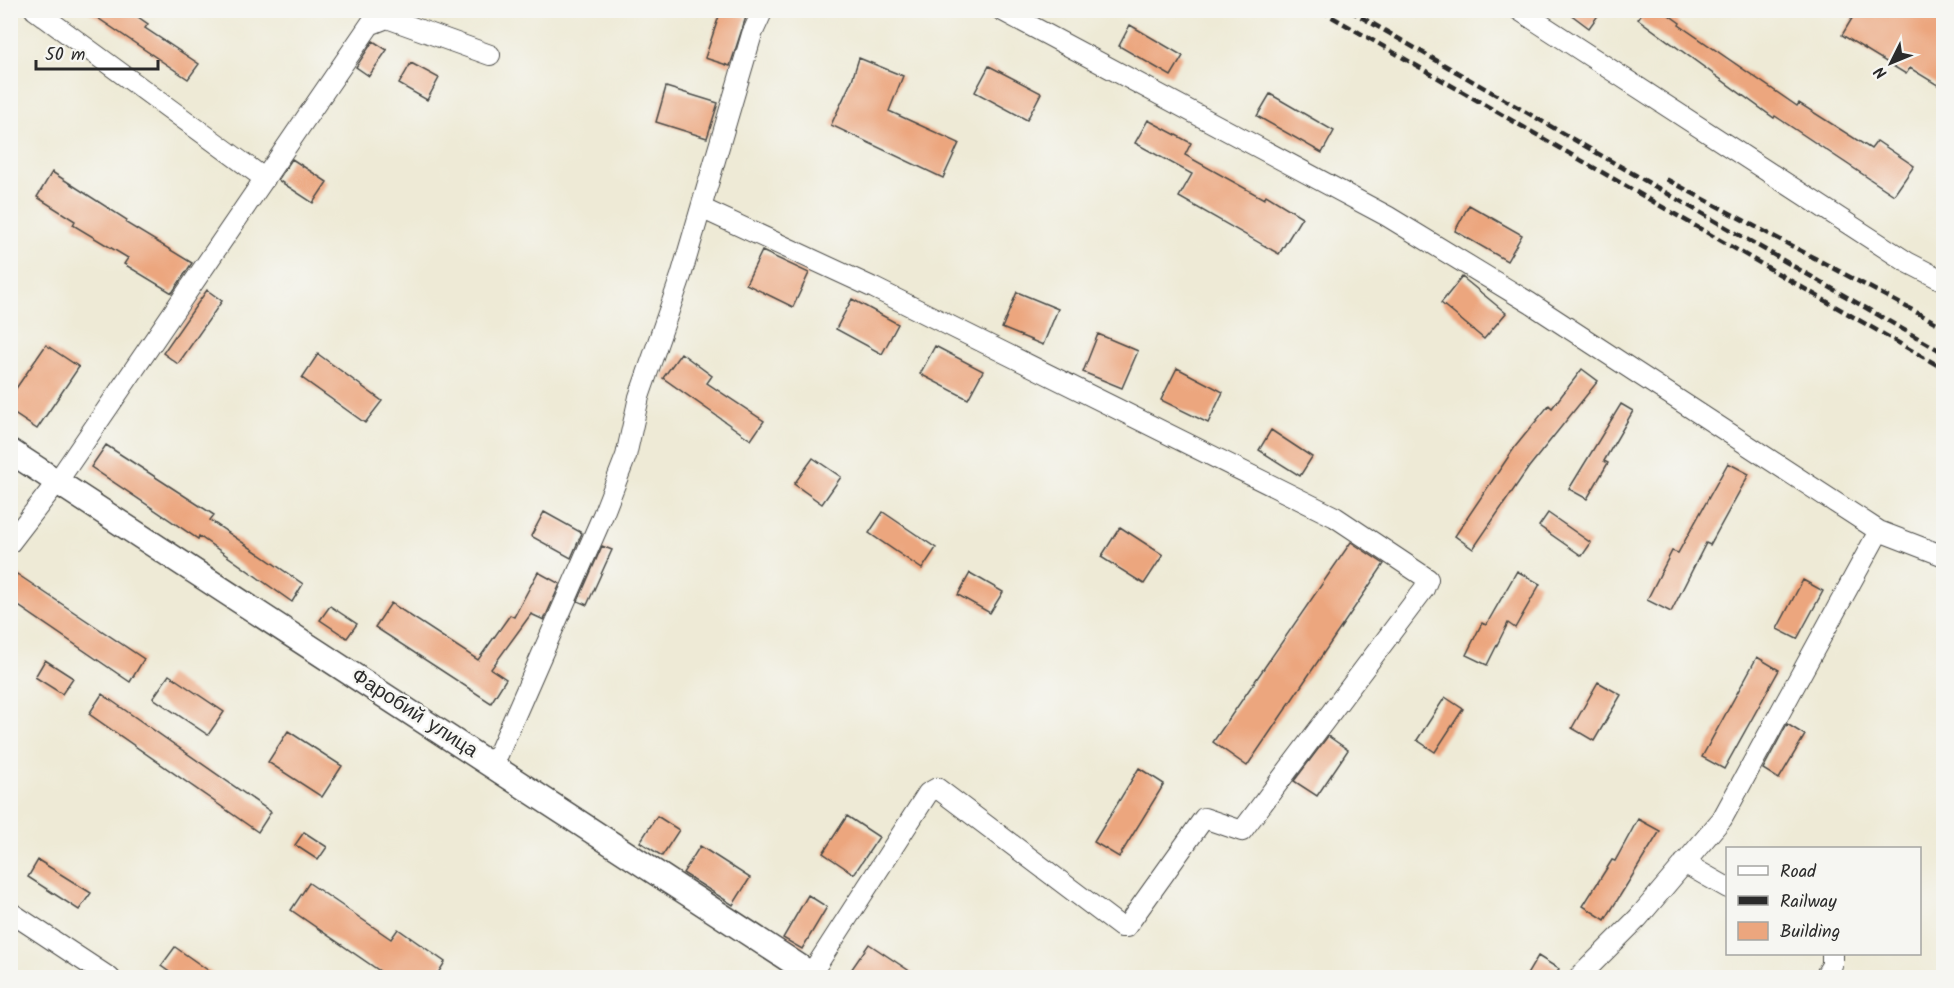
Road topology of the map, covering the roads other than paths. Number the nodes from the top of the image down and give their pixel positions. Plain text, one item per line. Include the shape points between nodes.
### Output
1 (35, 10) edge
2 (763, 10) edge
3 (1001, 10) edge
4 (1519, 10) edge
5 (376, 17) edge
6 (490, 55) dead end
7 (265, 179) junction
8 (701, 208) junction
9 (1944, 281) edge
10 (10, 451) edge
11 (57, 482) junction
12 (1879, 531) junction
13 (10, 543) edge
14 (1944, 556) edge
15 (493, 766) junction
16 (1684, 863) junction
17 (1726, 887) edge
18 (10, 912) edge
19 (1832, 955) edge
20 (814, 976) edge
21 (110, 978) edge
22 (1578, 978) edge
23 (1824, 978) edge

1 - 7 street
2 - 8 street via 752,34
3 - 12 street via 1387,216 1530,303
4 - 9 street via 1906,262
5 - 6 street
5 - 7 street
7 - 11 street
8 - 15 street via 639,397 626,456
8 - 20 street via 874,288 1335,518 1428,579 1242,831 1204,818 1126,927 937,788 928,793
10 - 11 street, Фаробий улица
11 - 13 street
11 - 15 street, Фаробий улица
12 - 14 street
12 - 16 street via 1722,819
15 - 20 street, Фаробий улица
16 - 17 street
16 - 22 street via 1638,918
18 - 21 street
19 - 23 street via 1832,965

